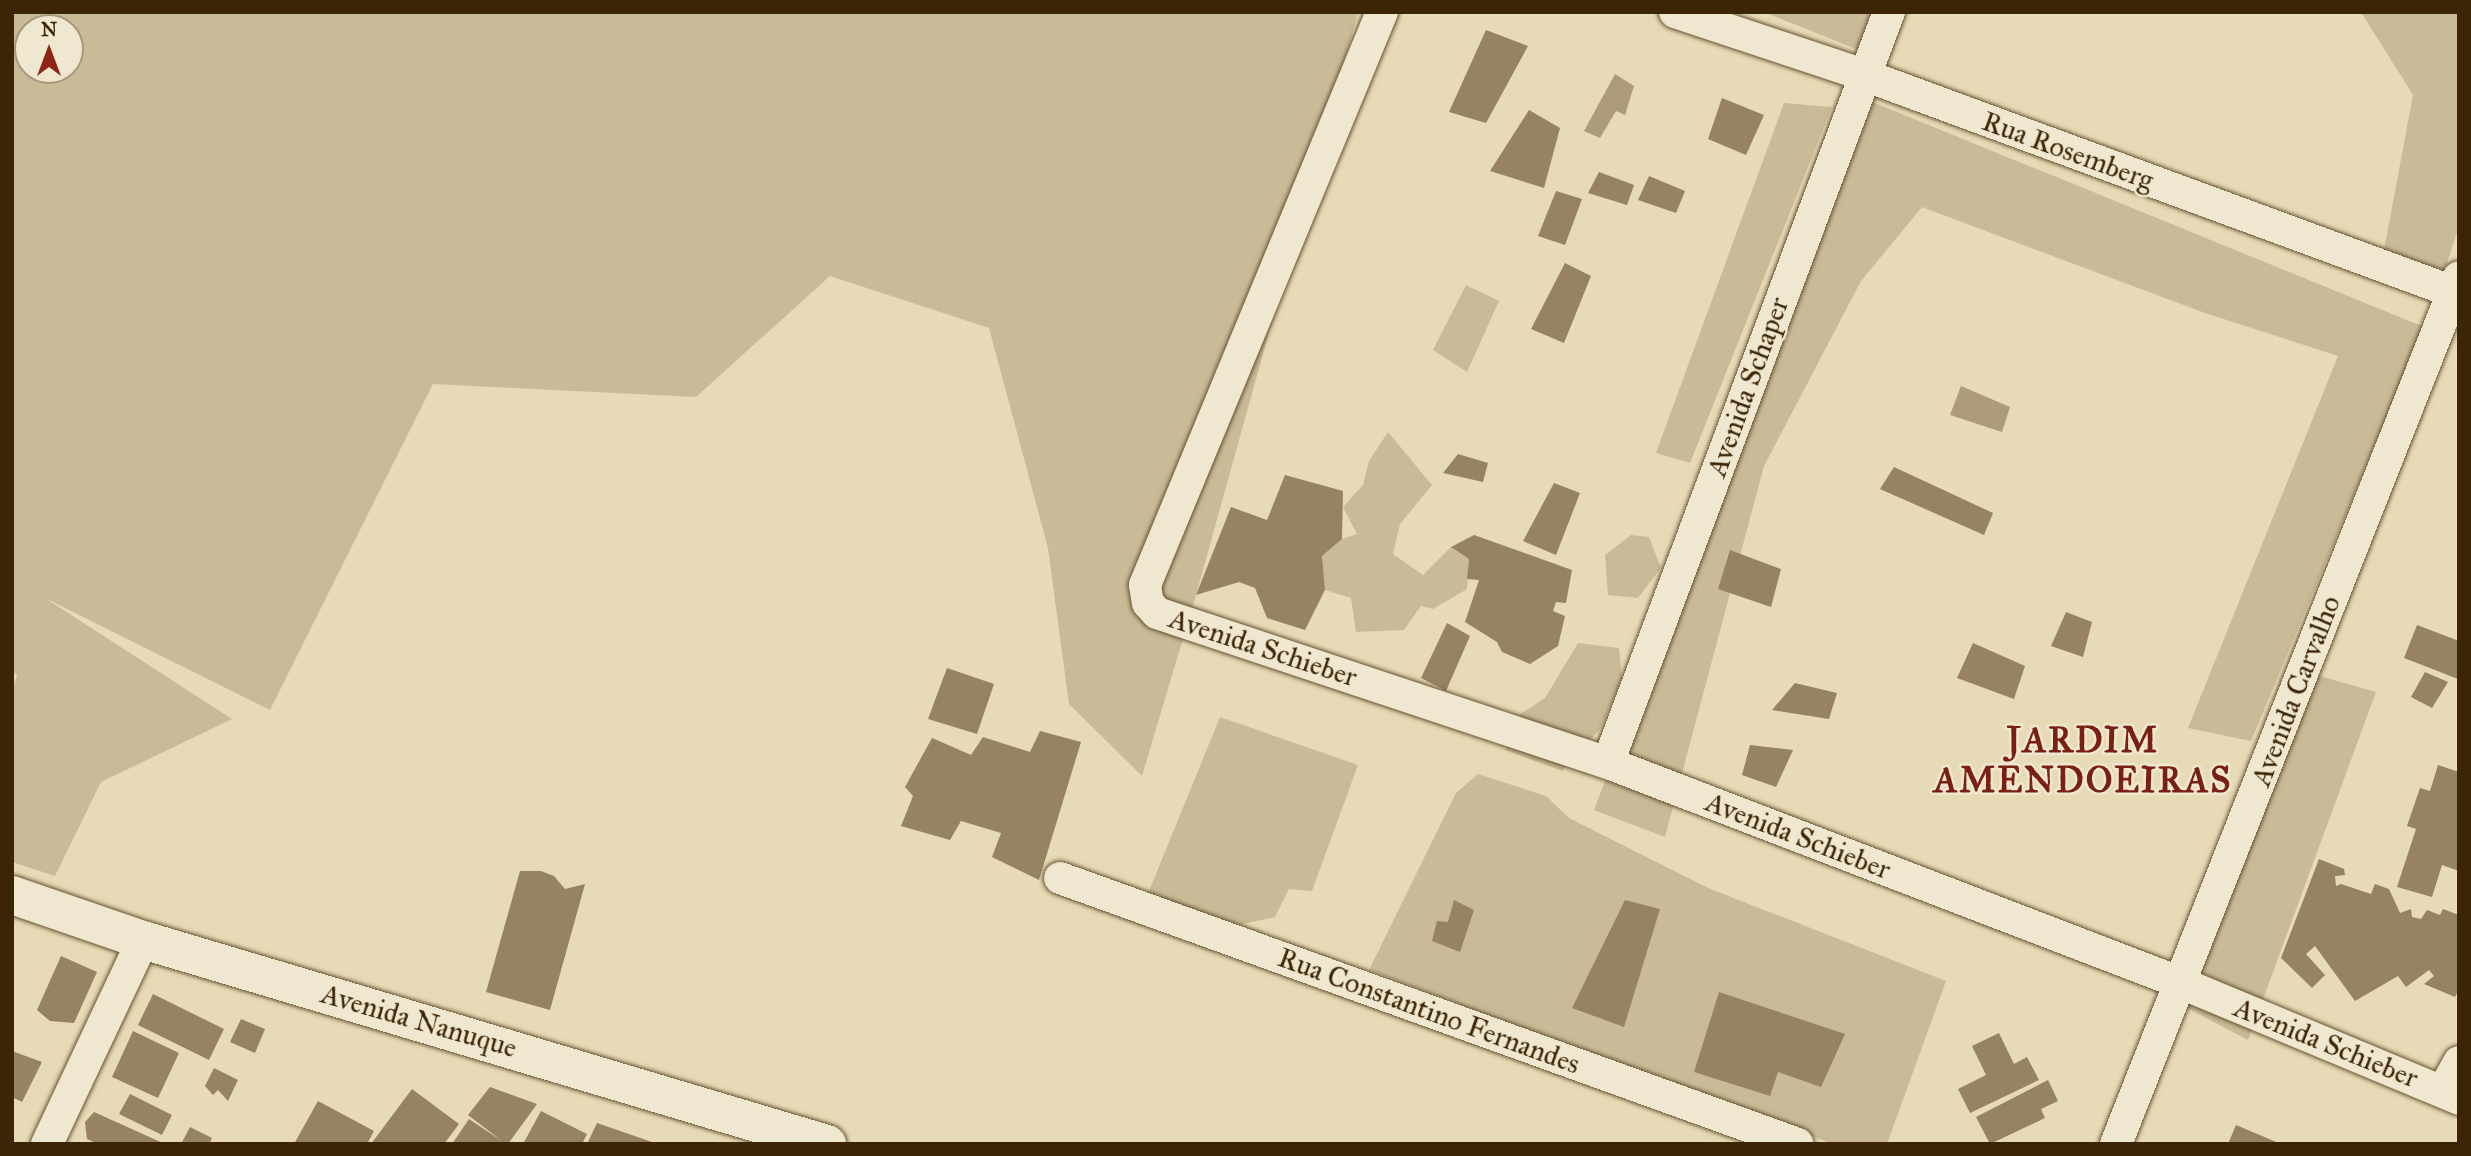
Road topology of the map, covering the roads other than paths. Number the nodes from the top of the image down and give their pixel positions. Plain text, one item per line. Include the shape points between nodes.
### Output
1 (1382, 12) edge
2 (1675, 12) edge
3 (1889, 12) edge
4 (1864, 75) junction
5 (2457, 288) edge
6 (1608, 763) junction
7 (1060, 878) dead end
8 (12, 895) edge
9 (143, 940) junction
10 (2181, 983) junction
11 (2459, 1062) edge
12 (2451, 1095) edge
13 (755, 1133) edge
14 (47, 1144) edge
15 (827, 1144) edge
16 (1798, 1144) edge
17 (2116, 1144) edge

1 - 6 street, Avenida Schieber via 1145,585 1148,603 1157,613
2 - 4 street, Rua Rosemberg
3 - 4 street, Avenida Schaper
4 - 5 street, Rua Rosemberg
4 - 6 street, Avenida Schaper
5 - 10 street, Avenida Carvalho
6 - 10 street, Avenida Schieber
7 - 16 street, Rua Constantino Fernandes
8 - 9 main road, Avenida Nanuque
9 - 13 main road, Avenida Nanuque
9 - 14 street
10 - 12 street, Avenida Schieber
10 - 17 street, Avenida Carvalho
11 - 12 street
13 - 15 main road, Avenida Nanuque

